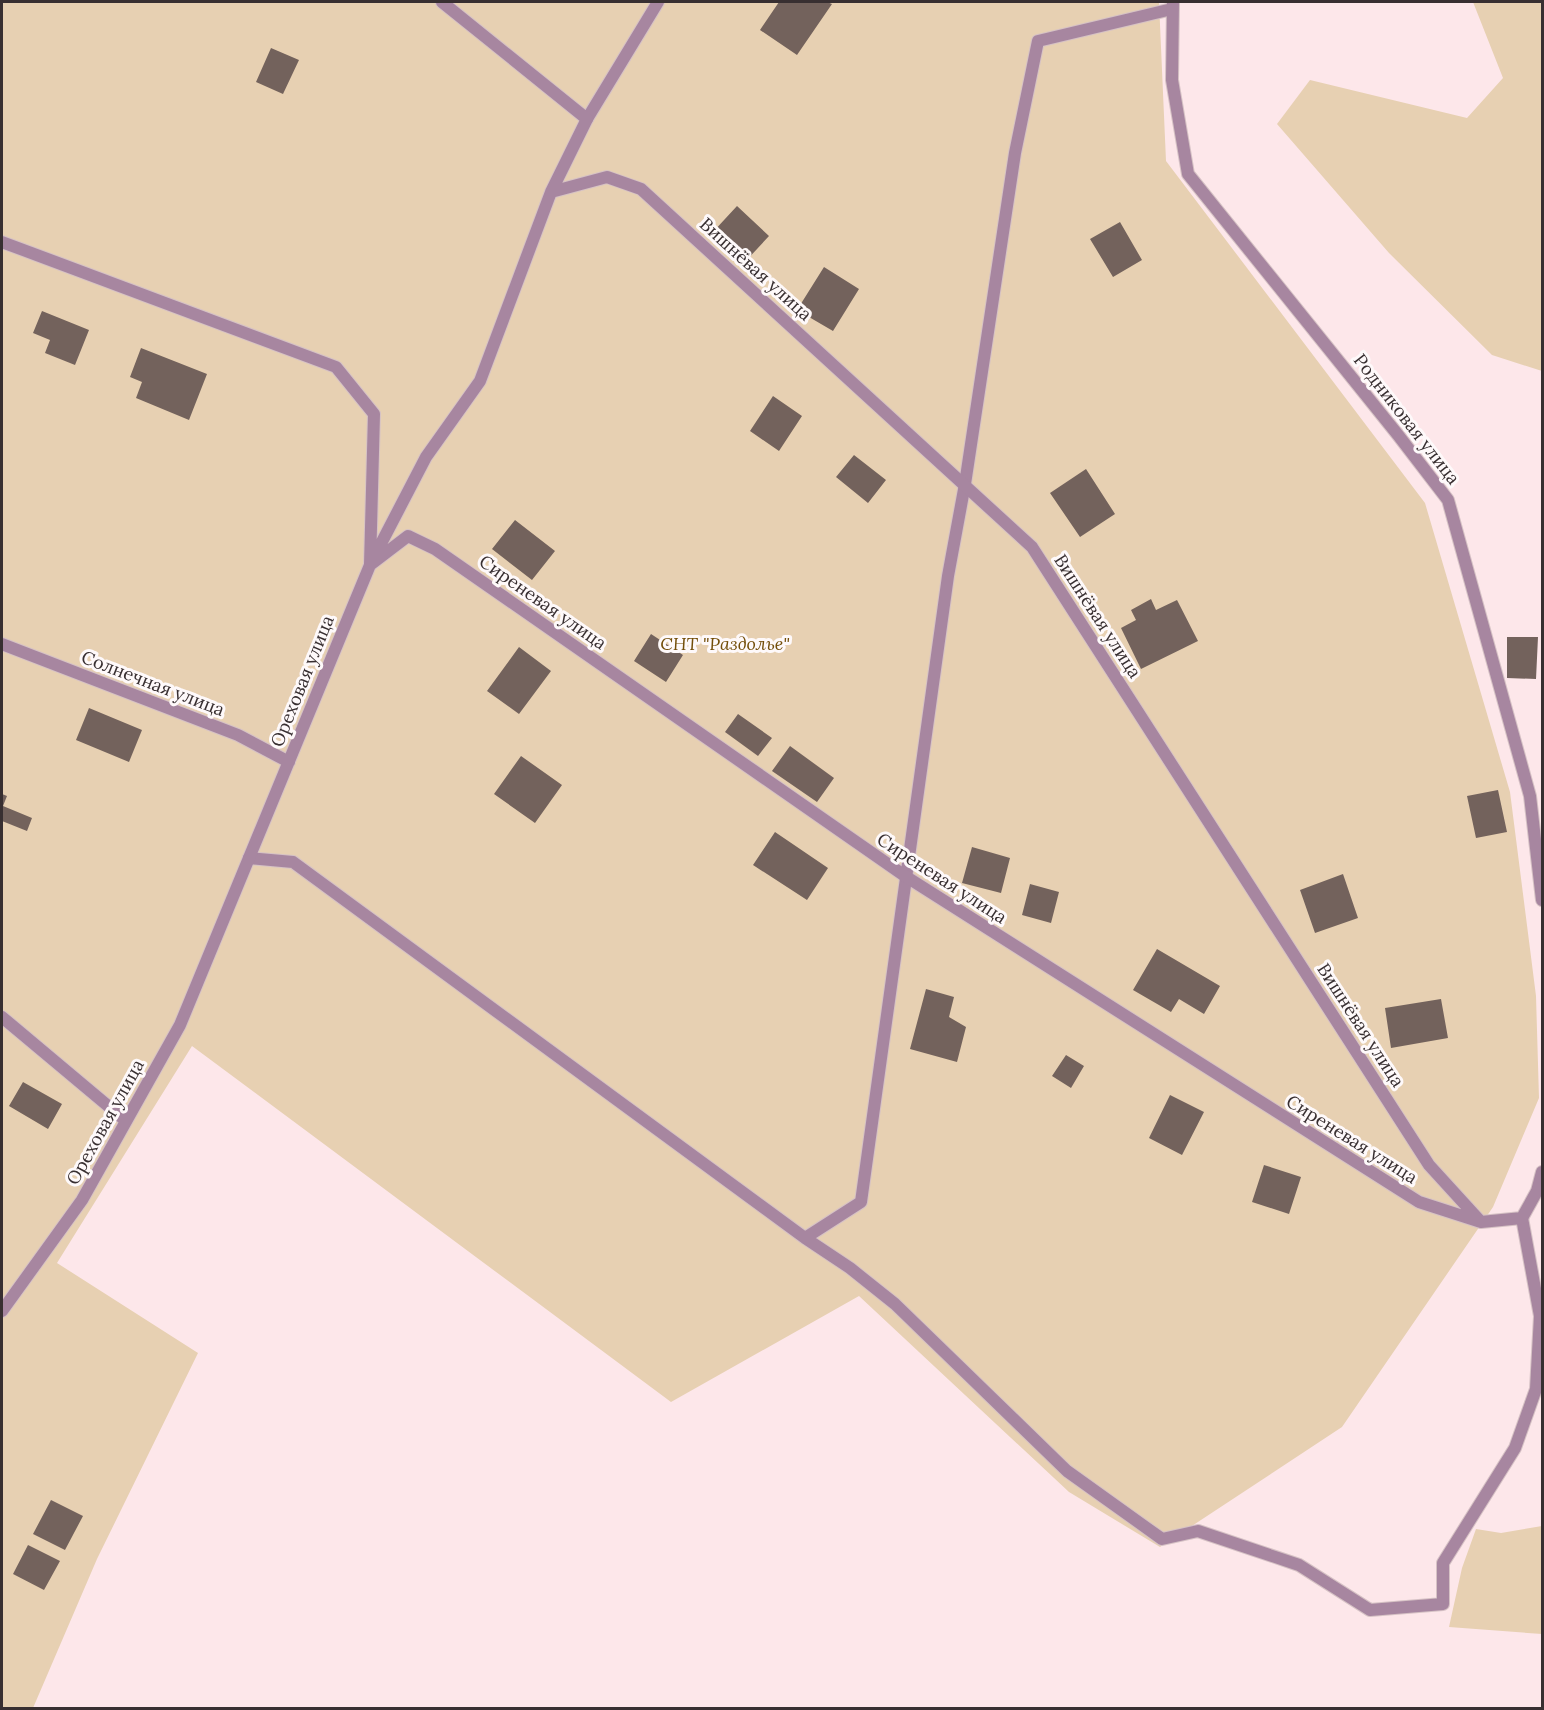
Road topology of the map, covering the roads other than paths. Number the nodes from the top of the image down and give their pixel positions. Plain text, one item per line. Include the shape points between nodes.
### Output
1 (442, 2) edge
2 (658, 2) edge
3 (1172, 5) edge
4 (587, 119) junction
5 (551, 192) junction
6 (2, 242) edge
7 (965, 484) junction
8 (370, 565) junction
9 (2, 644) edge
10 (289, 762) junction
11 (249, 858) junction
12 (904, 876) junction
13 (1542, 900) edge
14 (2, 1017) edge
15 (126, 1121) junction
16 (1542, 1172) edge
17 (1522, 1218) junction
18 (1482, 1222) junction
19 (805, 1238) junction
20 (2, 1311) edge

1 - 4 street
2 - 4 street
3 - 7 street via 1038,41 1015,153
3 - 13 street, Родниковая улица via 1172,80 1188,174 1448,500 1530,796
4 - 5 street
5 - 7 street, Вишнёвая улица via 608,177 641,189
5 - 8 street via 480,381 426,457
6 - 8 street, Ореховая улица via 336,367 374,414
7 - 12 street
7 - 18 street, Вишнёвая улица via 1032,547 1429,1165
8 - 10 street, Ореховая улица
8 - 12 street, Сиреневая улица via 408,536 435,549
9 - 10 street, Солнечная улица via 238,735
10 - 11 street, Ореховая улица
11 - 15 street, Ореховая улица via 180,1025
11 - 19 street via 293,862
12 - 18 street, Сиреневая улица via 1419,1202
12 - 19 street via 861,1202
14 - 15 street
15 - 20 street, Ореховая улица via 81,1200
16 - 17 street
17 - 18 street, Сиреневая улица
17 - 19 street via 1540,1316 1536,1389 1515,1448 1443,1563 1443,1604 1370,1610 1288,1561 1198,1531 1162,1539 1067,1471 895,1304

